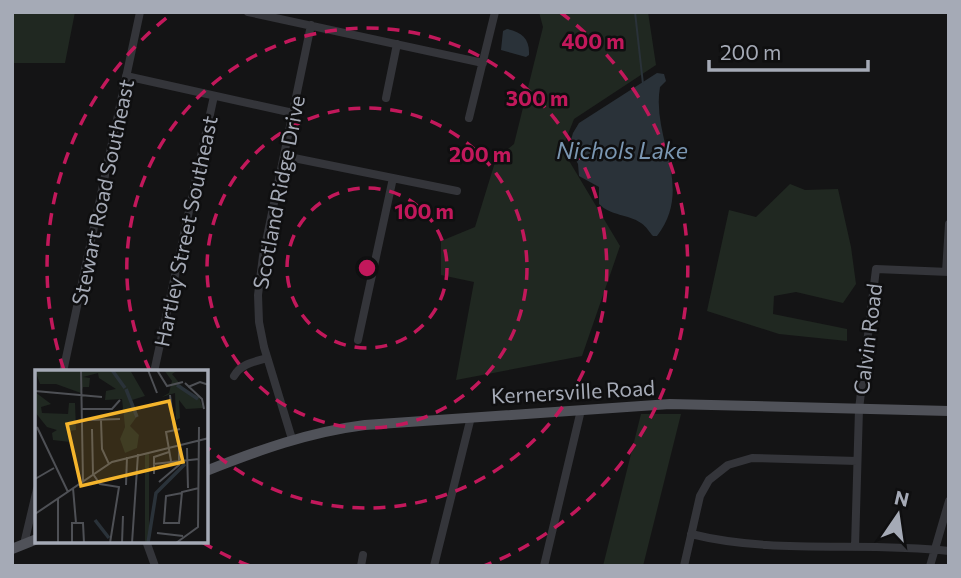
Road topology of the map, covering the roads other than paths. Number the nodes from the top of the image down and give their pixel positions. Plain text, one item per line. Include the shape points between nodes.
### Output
1 (139, 12) edge
2 (248, 12) edge
3 (495, 12) edge
4 (311, 25) junction
5 (397, 44) junction
6 (483, 63) junction
7 (126, 76) junction
8 (214, 96) junction
9 (386, 98) dead end
10 (293, 113) junction
11 (469, 118) dead end
12 (284, 156) junction
13 (393, 178) junction
14 (457, 191) dead end
15 (949, 224) edge
16 (947, 272) edge
17 (358, 340) dead end
18 (267, 358) junction
19 (63, 370) edge
20 (154, 370) edge
21 (234, 376) dead end
22 (859, 409) junction
23 (581, 410) junction
24 (949, 411) edge
25 (471, 417) junction
26 (292, 439) junction
27 (857, 461) junction
28 (208, 470) edge
29 (35, 497) edge
30 (949, 501) edge
31 (691, 534) junction
32 (35, 540) edge
33 (147, 543) edge
34 (24, 544) junction
35 (855, 547) junction
36 (12, 549) edge
37 (934, 550) junction
38 (949, 551) edge
39 (363, 555) dead end
40 (155, 566) edge
41 (361, 566) edge
42 (434, 566) edge
43 (544, 566) edge
44 (684, 566) edge
45 (930, 566) edge

1 - 7 street, Stewart Road Southeast
2 - 4 street
3 - 6 street
4 - 5 street
4 - 10 street, Scotland Ridge Drive
5 - 6 street
5 - 9 street
6 - 11 street
7 - 8 street, Hartley Street Southeast
7 - 19 street, Stewart Road Southeast
8 - 10 street
8 - 20 street, Hartley Street Southeast
10 - 12 street, Scotland Ridge Drive
12 - 13 street
12 - 18 street, Scotland Ridge Drive via 258,282 259,322
13 - 14 street
13 - 17 street
15 - 16 street
16 - 22 street, Calvin Road via 876,269
18 - 21 street via 244,365
18 - 26 street, Scotland Ridge Drive
22 - 23 main road, Kernersville Road via 670,404
22 - 24 main road, Kernersville Road
22 - 27 street, Calvin Road
23 - 25 main road, Kernersville Road
23 - 43 street
25 - 26 main road, Kernersville Road via 365,425
25 - 42 street
26 - 28 main road, Kernersville Road
27 - 31 street via 736,461 704,487
27 - 35 street, Calvin Road
29 - 34 street
30 - 37 street
31 - 35 street via 736,544
31 - 44 street
32 - 34 main road
33 - 40 street
34 - 36 main road
35 - 37 street
37 - 38 street
37 - 45 street
39 - 41 street

